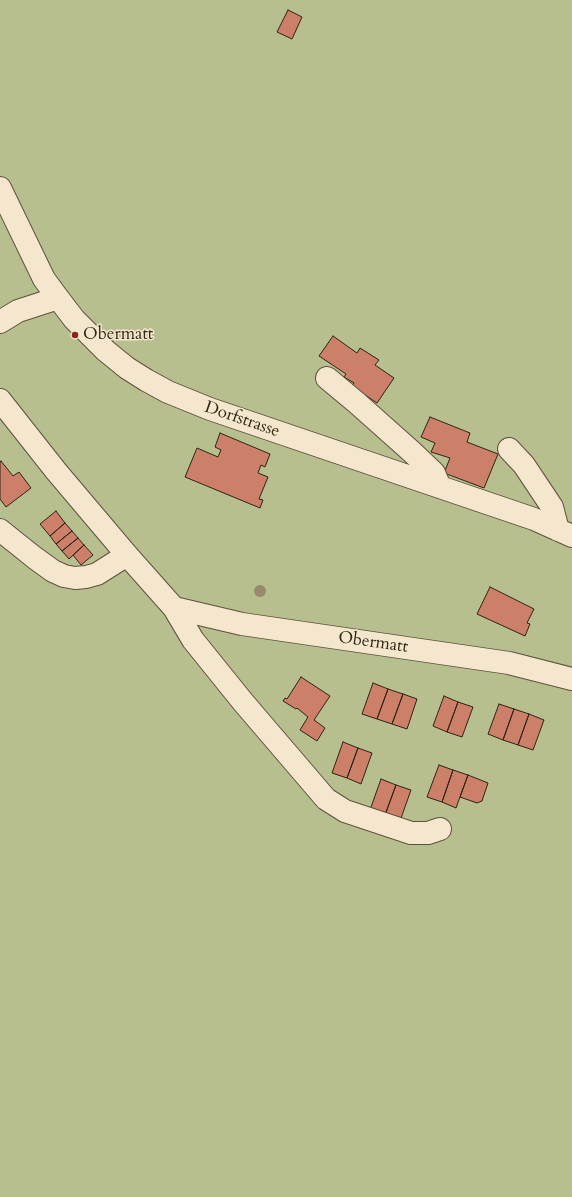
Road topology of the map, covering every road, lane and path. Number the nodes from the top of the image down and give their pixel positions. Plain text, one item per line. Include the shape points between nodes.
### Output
1 (0, 188) edge
2 (58, 298) junction
3 (0, 322) edge
4 (327, 378) dead end
5 (0, 400) edge
6 (509, 449) dead end
7 (440, 487) junction
8 (0, 530) edge
9 (565, 533) edge
10 (127, 555) junction
11 (174, 608) junction
12 (572, 679) edge
13 (440, 829) dead end

1 - 2 street, Dorfstrasse via 44,279
2 - 3 street via 18,311
2 - 7 street, Dorfstrasse via 106,351 127,368 168,392 210,410
4 - 7 street via 434,473
5 - 10 street
6 - 9 street via 524,465 552,507
7 - 9 street, Dorfstrasse via 534,519
8 - 10 street via 53,571 64,576 75,578 97,574
10 - 11 street
11 - 12 street, Obermatt via 242,624 509,663
11 - 13 street via 193,640 326,799 345,811 411,833 428,833

